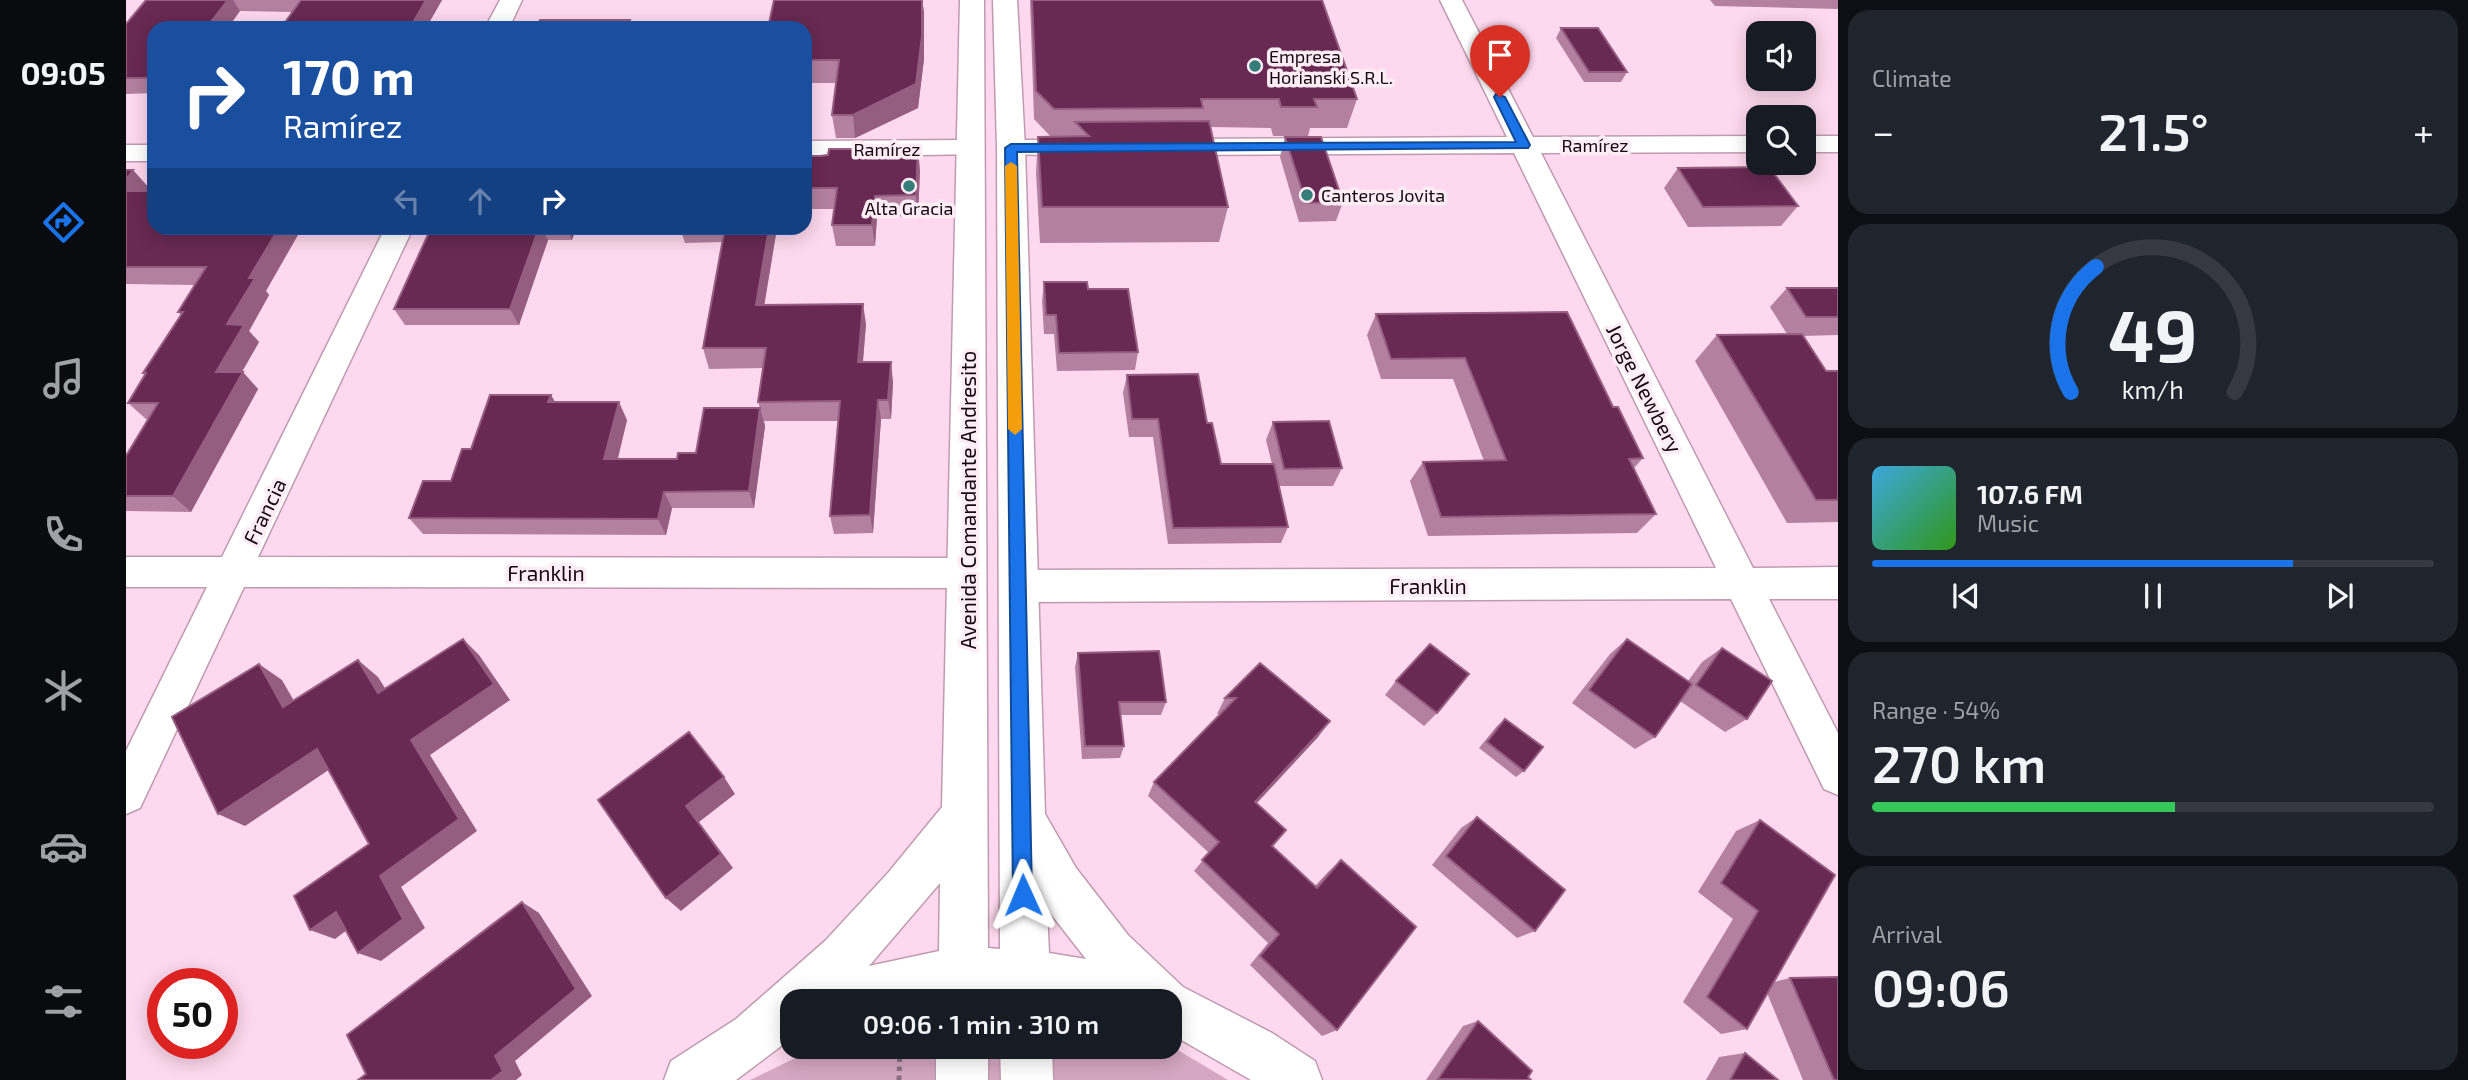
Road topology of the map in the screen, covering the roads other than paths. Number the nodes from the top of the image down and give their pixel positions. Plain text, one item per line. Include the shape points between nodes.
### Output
1 (511, 0) edge
2 (972, 0) edge
3 (1005, 0) edge
4 (1451, 0) edge
5 (500, 21) edge
6 (1746, 144) edge
7 (1816, 144) edge
8 (1838, 144) edge
9 (1524, 145) junction
10 (1150, 147) edge
11 (970, 148) junction
12 (1011, 148) junction
13 (1108, 148) edge
14 (812, 149) edge
15 (126, 153) edge
16 (147, 153) edge
17 (397, 235) edge
18 (126, 572) edge
19 (234, 572) junction
20 (967, 573) junction
21 (1742, 583) junction
22 (1838, 583) edge
23 (1017, 586) junction
24 (1838, 775) edge
25 (126, 794) edge
26 (964, 816) junction
27 (1021, 816) junction
28 (963, 988) edge
29 (1025, 988) edge
30 (810, 989) edge
31 (877, 989) edge
32 (1110, 989) edge
33 (1148, 989) edge
34 (1182, 1015) edge
35 (773, 1028) edge
36 (962, 1059) edge
37 (1026, 1059) edge
38 (690, 1080) edge
39 (962, 1080) edge
40 (1027, 1080) edge
41 (1296, 1080) edge

1 - 5 street
2 - 11 main road, Avenida Comandante Andresito
3 - 12 main road
4 - 9 street, Jorge Newbery
6 - 9 street, Ramírez
7 - 8 street
9 - 10 street, Ramírez
9 - 21 street, Jorge Newbery
11 - 14 street, Ramírez
11 - 20 main road, Avenida Comandante Andresito
12 - 13 street
12 - 23 main road
15 - 16 street
17 - 19 street, Francia
18 - 19 street, Franklin
19 - 20 street, Franklin
19 - 25 street, Francia
20 - 26 main road, Avenida Comandante Andresito
21 - 22 street, Franklin
21 - 23 street, Franklin
21 - 24 street, Jorge Newbery
23 - 27 main road
26 - 28 main road, Avenida Comandante Andresito
26 - 30 main road via 906,891
27 - 29 main road
27 - 33 main road via 1059,885 1111,952
28 - 29 main road
28 - 31 main road via 902,982
29 - 32 main road via 1055,977
34 - 41 main road via 1254,1051
35 - 38 main road
36 - 39 main road
37 - 40 main road

